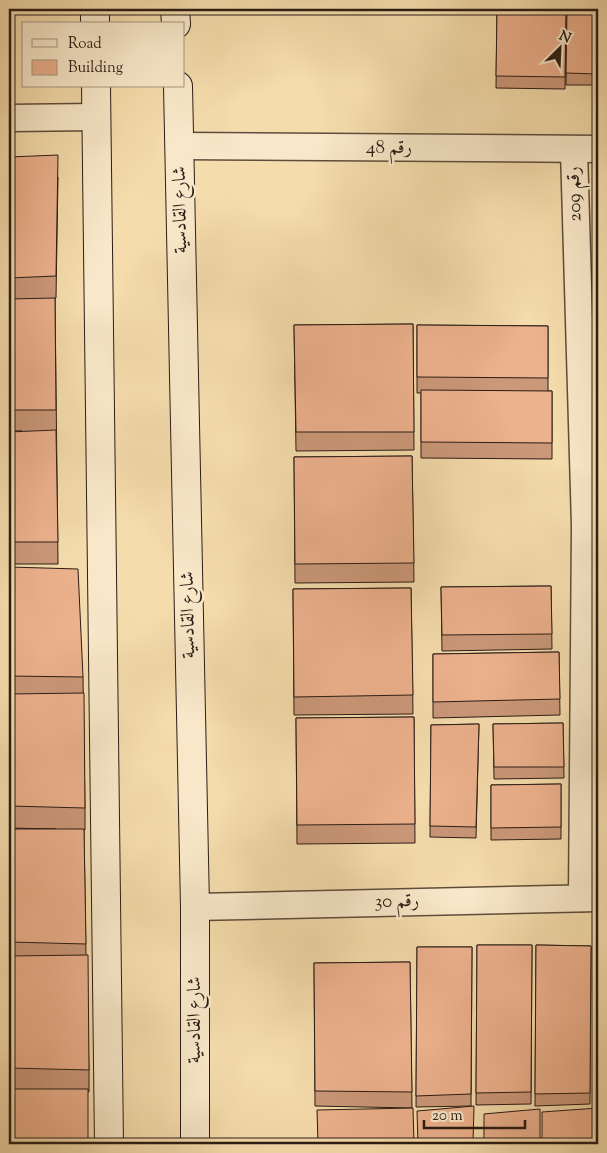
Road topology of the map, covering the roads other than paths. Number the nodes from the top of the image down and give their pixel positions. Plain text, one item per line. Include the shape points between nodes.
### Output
1 (95, 9) edge
2 (175, 9) edge
3 (95, 22) edge
4 (176, 22) edge
5 (96, 88) edge
6 (178, 88) edge
7 (96, 117) junction
8 (9, 118) edge
9 (180, 146) junction
10 (586, 149) edge
11 (591, 525) edge
12 (590, 898) edge
13 (195, 907) junction
14 (109, 1144) edge
15 (195, 1144) edge

1 - 3 street
2 - 4 street
5 - 7 street
6 - 9 street, شارع القادسية
7 - 8 street
7 - 14 street
9 - 10 street, رقم 48
9 - 13 street, شارع القادسية
10 - 11 street, رقم 209
11 - 12 street, رقم 209
12 - 13 street, رقم 30
13 - 15 street, شارع القادسية

